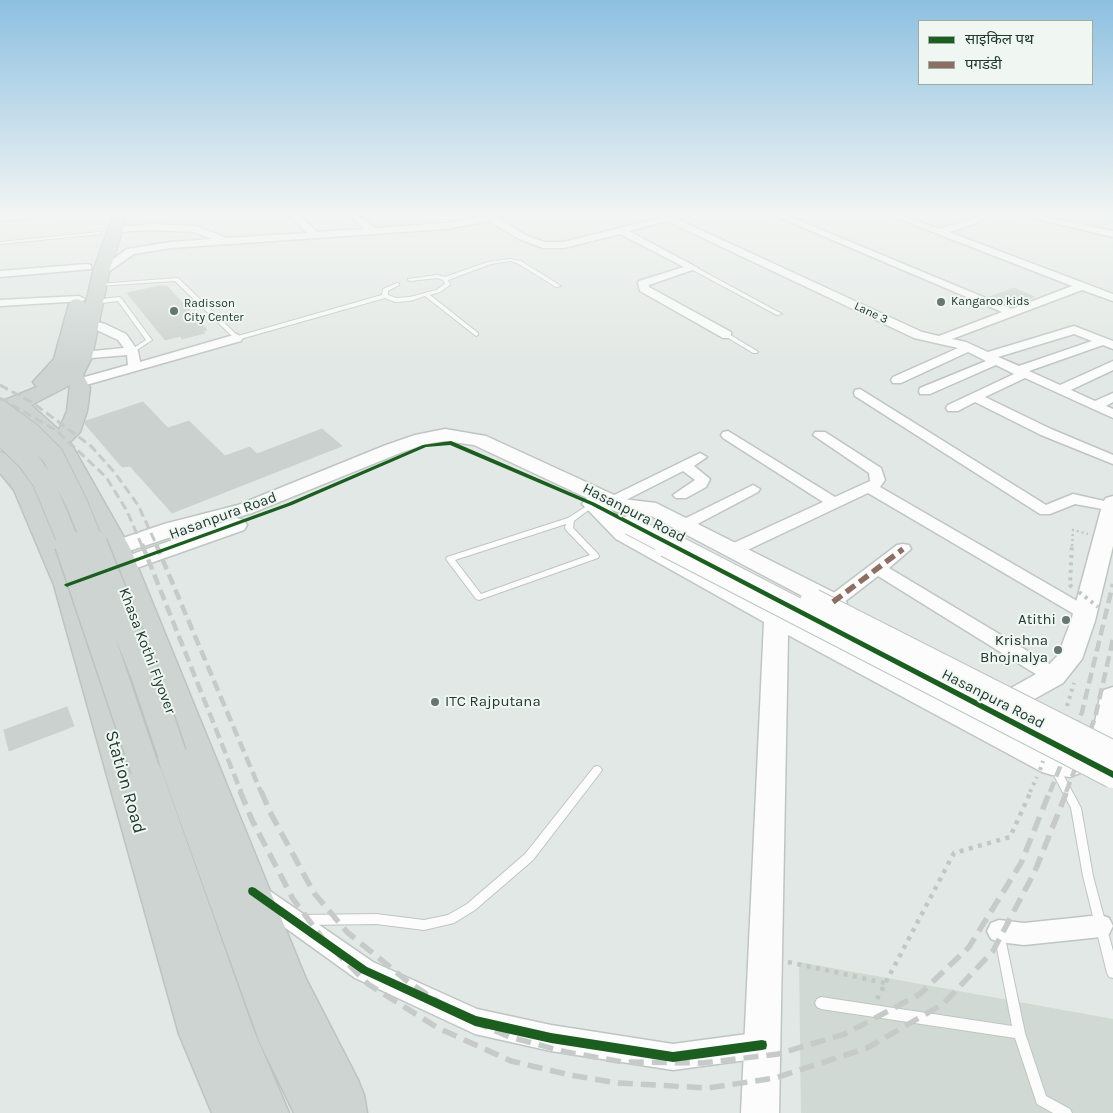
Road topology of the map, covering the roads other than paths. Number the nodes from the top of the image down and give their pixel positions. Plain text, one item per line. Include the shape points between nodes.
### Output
1 (98, 265) edge
2 (115, 265) edge
3 (487, 265) edge
4 (525, 265) edge
5 (687, 265) edge
6 (768, 265) edge
7 (898, 265) edge
8 (1027, 265) edge
9 (693, 268) junction
10 (0, 274) edge
11 (410, 280) dead end
12 (445, 280) junction
13 (397, 284) dead end
14 (92, 285) junction
15 (558, 286) dead end
16 (1083, 286) junction
17 (427, 295) junction
18 (385, 296) junction
19 (1113, 298) edge
20 (0, 303) edge
21 (1013, 313) junction
22 (779, 314) dead end
23 (90, 323) junction
24 (476, 334) dead end
25 (727, 335) joint
26 (237, 338) junction
27 (940, 340) junction
28 (1108, 343) edge
29 (968, 348) junction
30 (132, 351) junction
31 (755, 352) dead end
32 (83, 356) junction
33 (990, 359) junction
34 (1113, 365) edge
35 (135, 367) junction
36 (1020, 372) junction
37 (76, 379) junction
38 (897, 380) dead end
39 (1060, 390) junction
40 (925, 391) dead end
41 (860, 393) dead end
42 (974, 397) junction
43 (1113, 397) edge
44 (4, 403) edge
45 (1096, 406) junction
46 (953, 408) dead end
47 (1113, 414) edge
48 (0, 433) edge
49 (728, 435) dead end
50 (820, 435) dead end
51 (59, 441) junction
52 (700, 458) dead end
53 (0, 459) edge
54 (1113, 460) edge
55 (684, 466) junction
56 (868, 487) junction
57 (753, 489) dead end
58 (681, 495) dead end
59 (606, 501) junction
60 (834, 503) junction
61 (1112, 505) edge
62 (571, 520) junction
63 (636, 520) junction
64 (684, 525) junction
65 (904, 549) dead end
66 (732, 550) junction
67 (121, 556) junction
68 (877, 568) junction
69 (63, 576) junction
70 (822, 597) junction
71 (1087, 604) junction
72 (782, 628) junction
73 (1054, 676) junction
74 (1020, 695) junction
75 (1113, 697) edge
76 (1109, 745) edge
77 (1046, 767) junction
78 (597, 770) dead end
79 (1113, 775) edge
80 (252, 891) junction
81 (294, 920) junction
82 (1101, 926) junction
83 (999, 931) joint
84 (1113, 974) edge
85 (821, 1003) dead end
86 (1019, 1033) junction
87 (762, 1045) junction
88 (233, 1113) edge
89 (268, 1113) edge
90 (316, 1113) edge
91 (346, 1113) edge
92 (760, 1113) edge
93 (1066, 1113) edge

1 - 14 main road
2 - 14 street
3 - 12 lane
4 - 15 lane
5 - 9 street
6 - 27 street, Lane 3 via 918,335
7 - 21 street
8 - 16 street
9 - 22 lane
9 - 25 street via 642,286
10 - 14 street
11 - 12 lane via 433,276
12 - 17 lane via 446,287
13 - 18 lane via 385,290
14 - 20 street
14 - 23 main road
14 - 26 lane via 176,280
14 - 30 lane via 119,299 149,340
14 - 44 main road via 63,358 54,372 43,382
16 - 19 street
16 - 21 street
17 - 18 lane via 403,300
17 - 24 lane
18 - 26 lane
21 - 27 street
23 - 30 street via 122,337
23 - 32 main road
25 - 31 lane
26 - 35 street
27 - 29 street, Lane 3
28 - 33 street via 1074,330
28 - 36 street
29 - 33 street, Lane 3
29 - 38 street
30 - 32 street
30 - 35 street
32 - 37 main road
33 - 36 street, Lane 3
33 - 40 street
34 - 39 street
35 - 37 street
36 - 39 street, Lane 3
36 - 42 street
37 - 44 main road via 42,393
37 - 51 main road via 77,411 68,432
39 - 45 street, Lane 3
41 - 61 street via 1045,511 1073,500
42 - 46 street
42 - 54 street
43 - 45 street
44 - 51 main road
44 - 90 main road, Khasa Kothi Flyover, bridge via 53,456 77,504 144,674 280,1043
45 - 47 street, Lane 3
48 - 89 main road, bridge via 28,460 43,481 63,527 230,1018
49 - 60 street
50 - 56 street via 876,471 878,480
51 - 67 main road
52 - 55 street
53 - 69 main road, Station Road via 25,488
55 - 58 street via 703,479 701,484
55 - 59 street
56 - 60 street
56 - 71 street
57 - 64 street
59 - 62 lane
59 - 63 street
59 - 64 street via 649,507
59 - 67 street, Hasanpura Road via 467,448 439,443 425,446 290,504
59 - 67 street, Hasanpura Road via 479,440 445,435 393,449
59 - 72 street via 624,534
60 - 66 street
61 - 71 street
62 - 62 lane via 569,528 595,556 479,597 450,559
63 - 76 street, bridge
63 - 79 street, Hasanpura Road, bridge
64 - 66 street
65 - 68 street
66 - 70 street
67 - 69 street, Hasanpura Road
67 - 80 main road
68 - 70 street
68 - 73 street
69 - 88 main road, Station Road via 199,1034
70 - 72 street
70 - 74 street
71 - 73 street via 1069,659
72 - 77 street
72 - 87 street
73 - 74 street
74 - 76 street
75 - 76 street
76 - 77 street via 1070,766
77 - 82 lane via 1076,808
78 - 81 lane via 529,857 471,907 450,920 424,925 376,919
80 - 81 street
80 - 91 main road via 291,989 343,1095
81 - 87 street via 364,970 475,1020 551,1038 673,1058
82 - 83 street via 1024,934
82 - 84 lane
83 - 86 lane
85 - 86 lane
86 - 93 lane via 1041,1100
87 - 92 street

